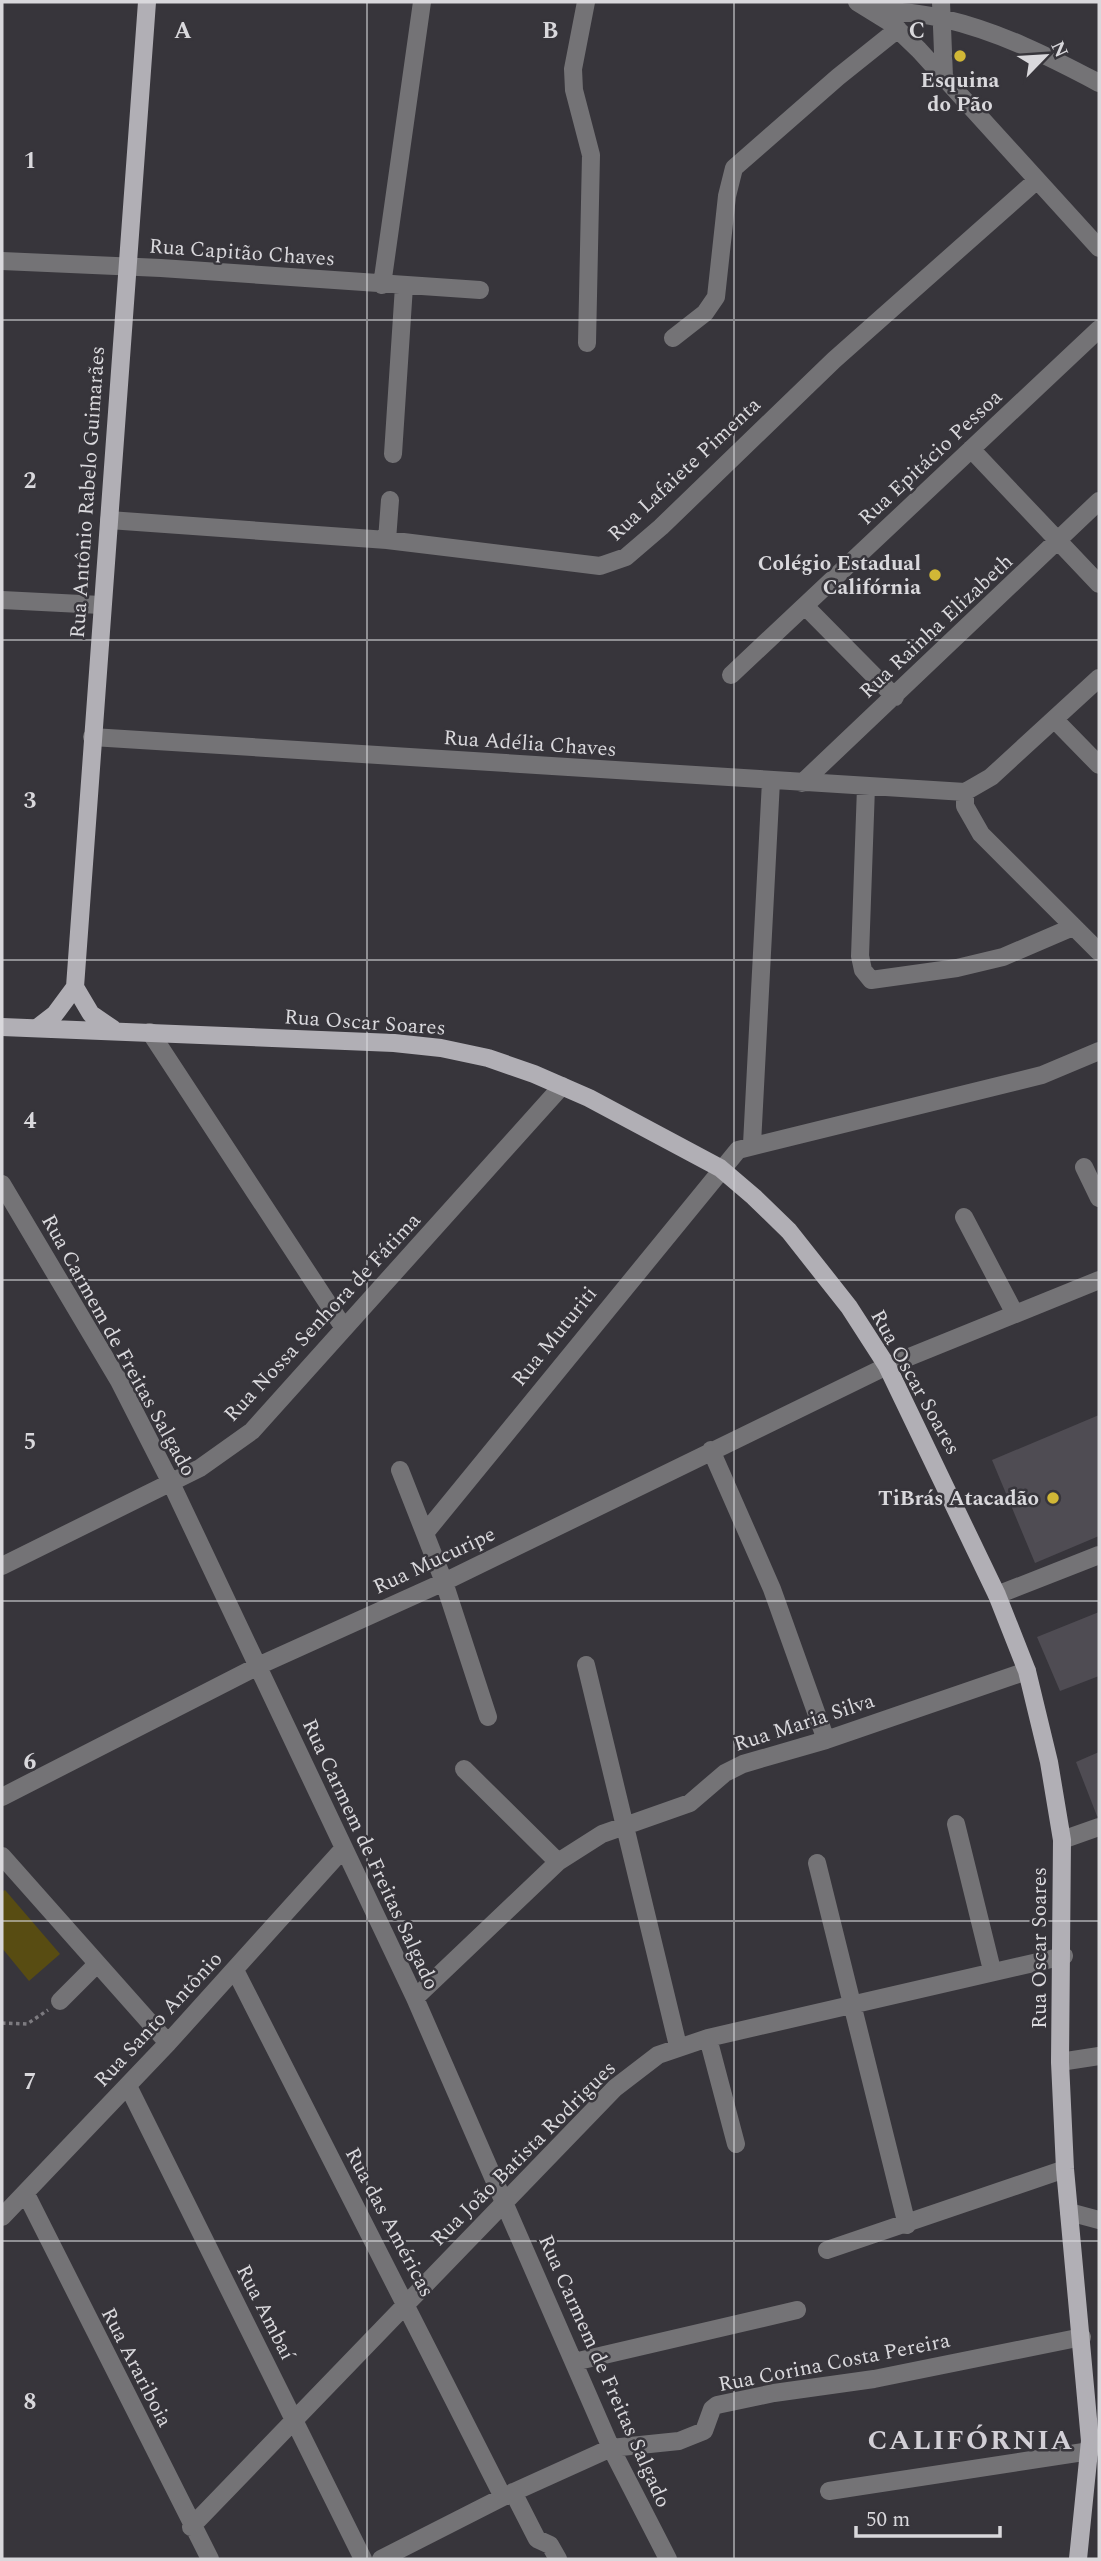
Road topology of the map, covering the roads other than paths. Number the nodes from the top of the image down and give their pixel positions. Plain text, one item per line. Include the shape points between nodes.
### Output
1 (147, 2) edge
2 (422, 2) edge
3 (586, 2) edge
4 (865, 5) edge
5 (941, 10) edge
6 (898, 29) junction
7 (944, 77) junction
8 (1099, 83) edge
9 (1037, 180) junction
10 (1099, 248) edge
11 (2, 261) edge
12 (126, 267) junction
13 (383, 285) junction
14 (404, 286) junction
15 (480, 290) dead end
16 (1099, 329) edge
17 (673, 338) dead end
18 (587, 343) dead end
19 (971, 449) junction
20 (393, 454) dead end
21 (390, 500) dead end
22 (1099, 501) edge
23 (109, 520) junction
24 (387, 540) junction
25 (1059, 542) junction
26 (1099, 584) edge
27 (2, 600) edge
28 (101, 605) junction
29 (805, 606) junction
30 (731, 675) dead end
31 (1099, 678) edge
32 (895, 697) junction
33 (1055, 720) junction
34 (92, 737) junction
35 (1099, 765) edge
36 (771, 781) junction
37 (802, 783) junction
38 (866, 786) junction
39 (965, 792) junction
40 (1073, 926) junction
41 (1099, 952) edge
42 (75, 987) junction
43 (2, 1027) edge
44 (37, 1028) junction
45 (113, 1030) junction
46 (150, 1031) junction
47 (1099, 1051) edge
48 (562, 1086) junction
49 (752, 1144) junction
50 (1084, 1167) dead end
51 (720, 1168) junction
52 (2, 1184) edge
53 (1099, 1198) edge
54 (964, 1217) dead end
55 (1099, 1280) edge
56 (1015, 1314) junction
57 (344, 1328) junction
58 (887, 1366) junction
59 (711, 1450) junction
60 (400, 1469) dead end
61 (171, 1483) junction
62 (425, 1533) junction
63 (1099, 1555) edge
64 (2, 1566) edge
65 (444, 1582) junction
66 (997, 1595) junction
67 (586, 1665) dead end
68 (258, 1666) junction
69 (1027, 1671) junction
70 (488, 1717) dead end
71 (826, 1740) junction
72 (464, 1769) dead end
73 (2, 1797) edge
74 (626, 1824) junction
75 (956, 1824) dead end
76 (1099, 1827) edge
77 (1062, 1840) junction
78 (344, 1848) junction
79 (2, 1856) edge
80 (558, 1862) junction
81 (817, 1863) dead end
82 (1064, 1956) junction
83 (97, 1964) junction
84 (235, 1970) junction
85 (992, 1970) junction
86 (415, 1998) junction
87 (60, 2001) road end
88 (852, 2005) junction
89 (708, 2038) junction
90 (168, 2043) junction
91 (678, 2046) junction
92 (1099, 2056) edge
93 (1060, 2062) junction
94 (128, 2086) junction
95 (736, 2144) dead end
96 (1065, 2169) junction
97 (26, 2194) junction
98 (506, 2203) junction
99 (4, 2211) edge
100 (1069, 2212) junction
101 (1099, 2220) edge
102 (908, 2225) junction
103 (827, 2250) dead end
104 (407, 2304) junction
105 (797, 2311) dead end
106 (1082, 2337) junction
107 (574, 2362) junction
108 (294, 2419) junction
109 (611, 2448) junction
110 (1090, 2451) junction
111 (829, 2491) dead end
112 (508, 2494) junction
113 (191, 2527) junction
114 (210, 2559) edge
115 (363, 2559) edge
116 (381, 2559) edge
117 (558, 2559) edge
118 (667, 2559) edge
119 (1078, 2559) edge

1 - 12 main road, Rua Antônio Rabelo Guimarães
2 - 13 street
3 - 18 street via 573,69 591,155
4 - 5 street
4 - 6 street
5 - 7 street
5 - 8 street
6 - 7 street
6 - 17 street via 734,168 716,297 705,313
7 - 9 street
9 - 10 street
9 - 24 street, Rua Lafaiete Pimenta via 834,360 626,557 600,566
11 - 12 street, Rua Capitão Chaves
12 - 13 street, Rua Capitão Chaves
12 - 23 main road, Rua Antônio Rabelo Guimarães
13 - 14 street, Rua Capitão Chaves
14 - 15 street, Rua Capitão Chaves
14 - 20 street
16 - 19 street, Rua Epitácio Pessoa
19 - 25 street
19 - 29 street, Rua Epitácio Pessoa
21 - 24 street
22 - 25 street, Rua Rainha Elizabeth
23 - 24 street, Rua Lafaiete Pimenta
23 - 28 main road, Rua Antônio Rabelo Guimarães
25 - 26 street
25 - 32 street, Rua Rainha Elizabeth
27 - 28 street
28 - 34 main road, Rua Antônio Rabelo Guimarães
29 - 30 street, Rua Epitácio Pessoa
29 - 32 street
31 - 33 street
32 - 37 street, Rua Rainha Elizabeth
33 - 35 street
33 - 39 street via 991,777
34 - 36 street, Rua Adélia Chaves
34 - 42 main road, Rua Antônio Rabelo Guimarães
36 - 37 street, Rua Adélia Chaves
36 - 49 street
37 - 38 street, Rua Adélia Chaves
38 - 39 street, Rua Adélia Chaves
38 - 40 street via 860,956 871,979 1003,957
39 - 40 street via 965,806 981,834
40 - 41 street
42 - 44 main road via 55,1014
42 - 45 main road via 91,1014
43 - 44 main road, Rua Oscar Soares
44 - 45 main road, Rua Oscar Soares
45 - 46 main road, Rua Oscar Soares
46 - 48 main road, Rua Oscar Soares via 441,1048 488,1058
46 - 57 street
47 - 49 street via 1042,1075
48 - 51 main road, Rua Oscar Soares
48 - 57 street, Rua Nossa Senhora de Fátima
49 - 51 street, Rua Muturiti via 738,1150
50 - 53 street
51 - 58 main road, Rua Oscar Soares via 789,1231 849,1307
51 - 62 street, Rua Muturiti
52 - 61 street, Rua Carmem de Freitas Salgado via 119,1381
54 - 56 street
55 - 56 street, Rua Mucuripe
56 - 58 street, Rua Mucuripe
57 - 61 street, Rua Nossa Senhora de Fátima via 252,1431
58 - 59 street, Rua Mucuripe
58 - 66 main road, Rua Oscar Soares
59 - 65 street, Rua Mucuripe
59 - 71 street via 772,1589
60 - 62 street
61 - 64 street, Rua Nossa Senhora de Fátima
61 - 68 street, Rua Carmem de Freitas Salgado
62 - 65 street
63 - 66 street
65 - 68 street, Rua Mucuripe
65 - 70 street
66 - 69 main road, Rua Oscar Soares
67 - 74 street
68 - 73 street, Rua Mucuripe
68 - 78 street, Rua Carmem de Freitas Salgado
69 - 71 street, Rua Maria Silva
69 - 77 main road, Rua Oscar Soares
71 - 74 street, Rua Maria Silva via 733,1768 690,1803
72 - 80 street
74 - 80 street, Rua Maria Silva
74 - 91 street
75 - 85 street
76 - 77 street
77 - 82 main road, Rua Oscar Soares
78 - 84 street, Rua Santo Antônio
78 - 86 street, Rua Carmem de Freitas Salgado
79 - 83 street
80 - 86 street, Rua Maria Silva
81 - 88 street
82 - 85 street, Rua João Batista Rodrigues
82 - 93 main road, Rua Oscar Soares
83 - 87 street
83 - 90 street
84 - 90 street, Rua Santo Antônio
84 - 104 street, Rua das Américas
85 - 88 street, Rua João Batista Rodrigues
86 - 98 street, Rua Carmem de Freitas Salgado
88 - 89 street, Rua João Batista Rodrigues
88 - 102 street
89 - 91 street, Rua João Batista Rodrigues
89 - 95 street
90 - 94 street, Rua Santo Antônio
91 - 98 street, Rua João Batista Rodrigues via 658,2055 615,2088
92 - 93 street
93 - 96 main road, Rua Oscar Soares
94 - 97 street, Rua Santo Antônio
94 - 108 street, Rua Ambaí
96 - 100 main road, Rua Oscar Soares
96 - 102 street
97 - 99 street, Rua Santo Antônio
97 - 113 street, Rua Arariboia
98 - 104 street, Rua João Batista Rodrigues
98 - 107 street, Rua Carmem de Freitas Salgado
100 - 101 street
100 - 106 main road, Rua Oscar Soares
102 - 103 street
104 - 108 street, Rua João Batista Rodrigues
104 - 112 street, Rua das Américas
105 - 107 street
106 - 109 street, Rua Corina Costa Pereira via 726,2403 712,2409 704,2431 692,2438
106 - 110 main road, Rua Oscar Soares
107 - 109 street, Rua Carmem de Freitas Salgado
108 - 113 street, Rua João Batista Rodrigues
108 - 115 street, Rua Ambaí
109 - 112 street, Rua Corina Costa Pereira
109 - 118 street, Rua Carmem de Freitas Salgado
110 - 111 street
110 - 119 main road, Rua Oscar Soares
112 - 116 street, Rua Corina Costa Pereira
112 - 117 street, Rua das Américas via 537,2539 550,2545
113 - 114 street, Rua Arariboia

